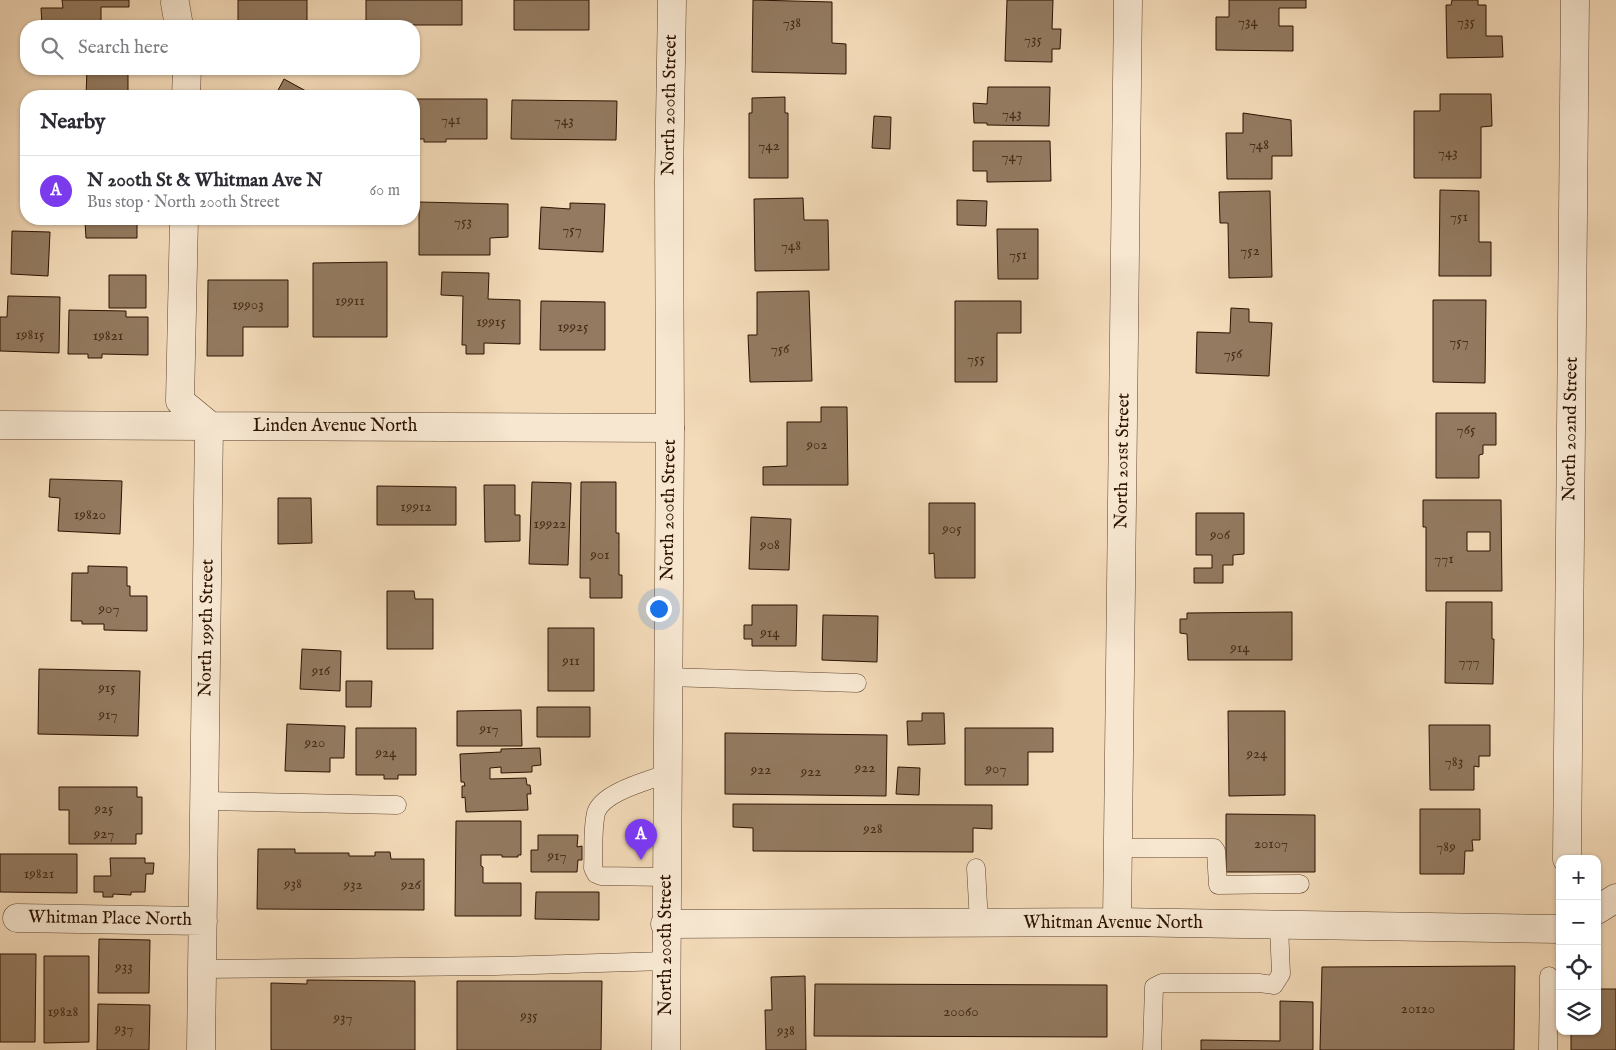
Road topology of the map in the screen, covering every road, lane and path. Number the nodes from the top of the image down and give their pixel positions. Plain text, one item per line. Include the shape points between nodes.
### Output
1 (672, 0) edge
2 (1128, 0) edge
3 (1575, 0) edge
4 (187, 75) edge
5 (186, 90) edge
6 (184, 225) edge
7 (0, 425) edge
8 (209, 425) junction
9 (670, 428) junction
10 (667, 677) junction
11 (857, 683) dead end
12 (666, 774) junction
13 (204, 800) junction
14 (397, 804) dead end
15 (1118, 848) junction
16 (1567, 855) edge
17 (976, 868) dead end
18 (666, 877) junction
19 (1300, 884) dead end
20 (1616, 898) edge
21 (1601, 907) edge
22 (17, 918) dead end
23 (203, 921) junction
24 (1117, 922) junction
25 (979, 923) junction
26 (665, 924) junction
27 (1279, 925) junction
28 (1556, 929) edge
29 (666, 961) junction
30 (202, 969) junction
31 (1549, 976) dead end
32 (201, 1050) edge
33 (666, 1050) edge
34 (1152, 1050) edge
35 (1548, 1050) edge

1 - 9 street, North 200th Street
2 - 15 street, North 201st Street
3 - 16 street, North 202nd Street
4 - 5 street
6 - 8 street via 180,401
7 - 8 street, Linden Avenue North
8 - 9 street, Linden Avenue North
8 - 13 street, North 199th Street
9 - 10 street, North 200th Street
10 - 11 lane
10 - 12 street, North 200th Street
12 - 18 street, North 200th Street
12 - 18 lane via 617,792 599,807 594,826 593,868 601,876
13 - 14 lane
13 - 23 street, North 199th Street
15 - 19 lane via 1214,848 1218,885
15 - 24 street, North 201st Street
17 - 25 lane
18 - 26 street, North 200th Street
20 - 21 street
22 - 23 street, Whitman Place North
23 - 30 street, North 199th Street
24 - 25 street, Whitman Avenue North
24 - 27 street, Whitman Avenue North
25 - 26 street, Whitman Avenue North
26 - 29 street, North 200th Street
27 - 28 street, Whitman Avenue North
27 - 34 lane via 1281,974 1274,985 1162,983 1154,987
29 - 30 lane
29 - 33 street, North 200th Street
30 - 32 street, North 199th Street
31 - 35 lane

